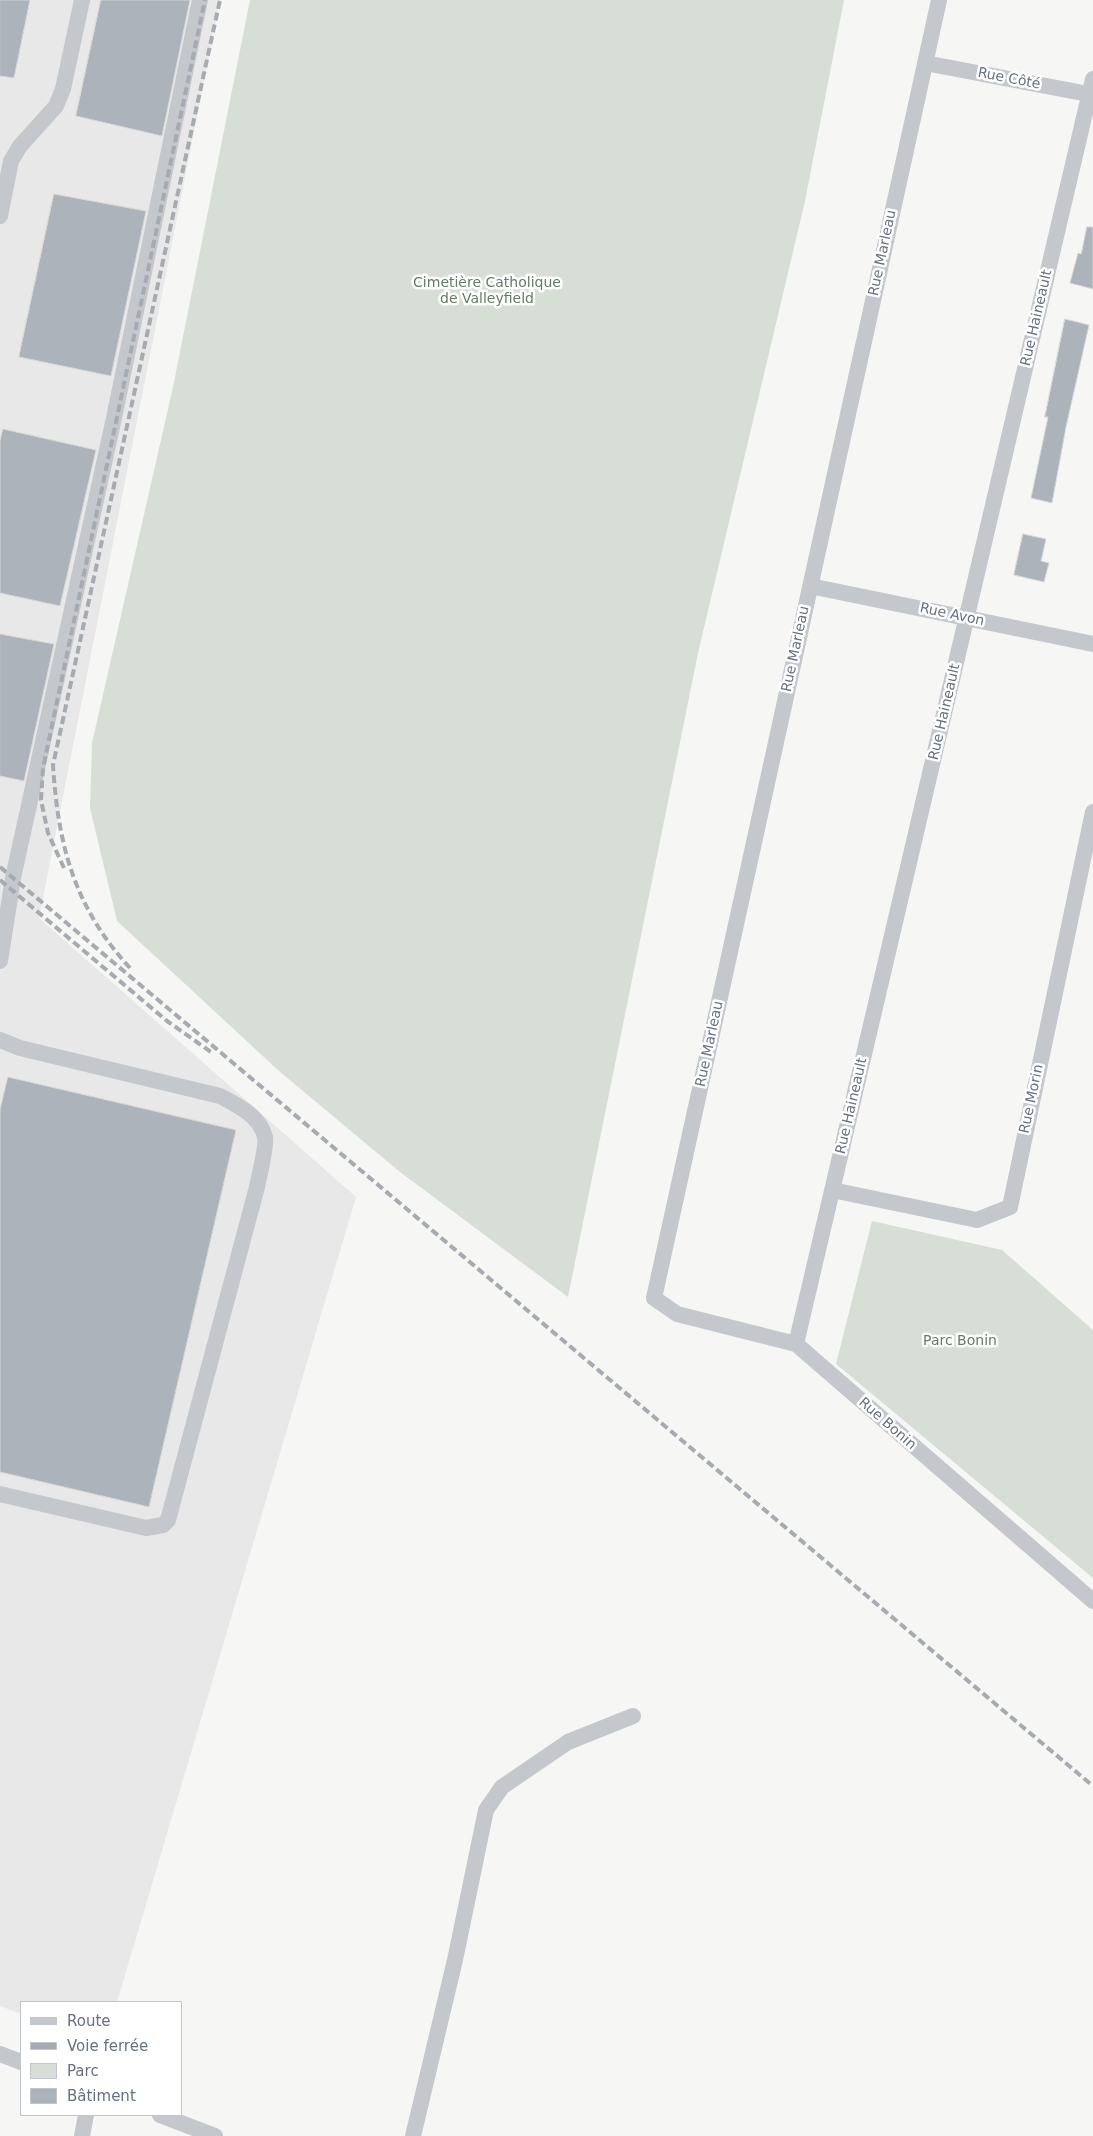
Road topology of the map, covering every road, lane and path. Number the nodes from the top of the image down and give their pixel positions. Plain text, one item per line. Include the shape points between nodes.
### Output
1 (82, 0) edge
2 (200, 0) edge
3 (939, 0) edge
4 (925, 63) junction
5 (1092, 90) edge
6 (0, 216) edge
7 (810, 586) junction
8 (967, 618) junction
9 (1093, 644) edge
10 (1093, 812) edge
11 (5, 902) edge
12 (0, 961) edge
13 (0, 1040) edge
14 (832, 1190) junction
15 (654, 1298) joint
16 (796, 1344) junction
17 (0, 1494) edge
18 (1093, 1601) edge
19 (633, 1716) dead end
20 (0, 2054) edge
21 (20, 2062) edge
22 (86, 2116) edge
23 (163, 2116) edge
24 (82, 2136) edge
25 (215, 2136) edge
26 (413, 2136) edge

1 - 6 street via 63,90 56,106 20,146 11,161
2 - 11 street via 116,409 13,878
3 - 4 street, Rue Marleau
4 - 5 street, Rue Côté
4 - 7 street, Rue Marleau
5 - 8 street, Rue Haineault
7 - 8 street, Rue Avon
7 - 15 street, Rue Marleau
8 - 9 street, Rue Avon
8 - 14 street, Rue Haineault
10 - 14 street, Rue Morin via 1010,1207 977,1220
11 - 12 street
13 - 17 street via 20,1048 220,1096 244,1109 258,1124 265,1138 257,1187 168,1520 146,1528
14 - 16 street, Rue Haineault
15 - 16 street, Rue Bonin via 677,1314
16 - 18 street, Rue Bonin
19 - 26 street via 568,1742 502,1787 486,1810 455,1960
20 - 21 street
22 - 24 street
23 - 25 street

